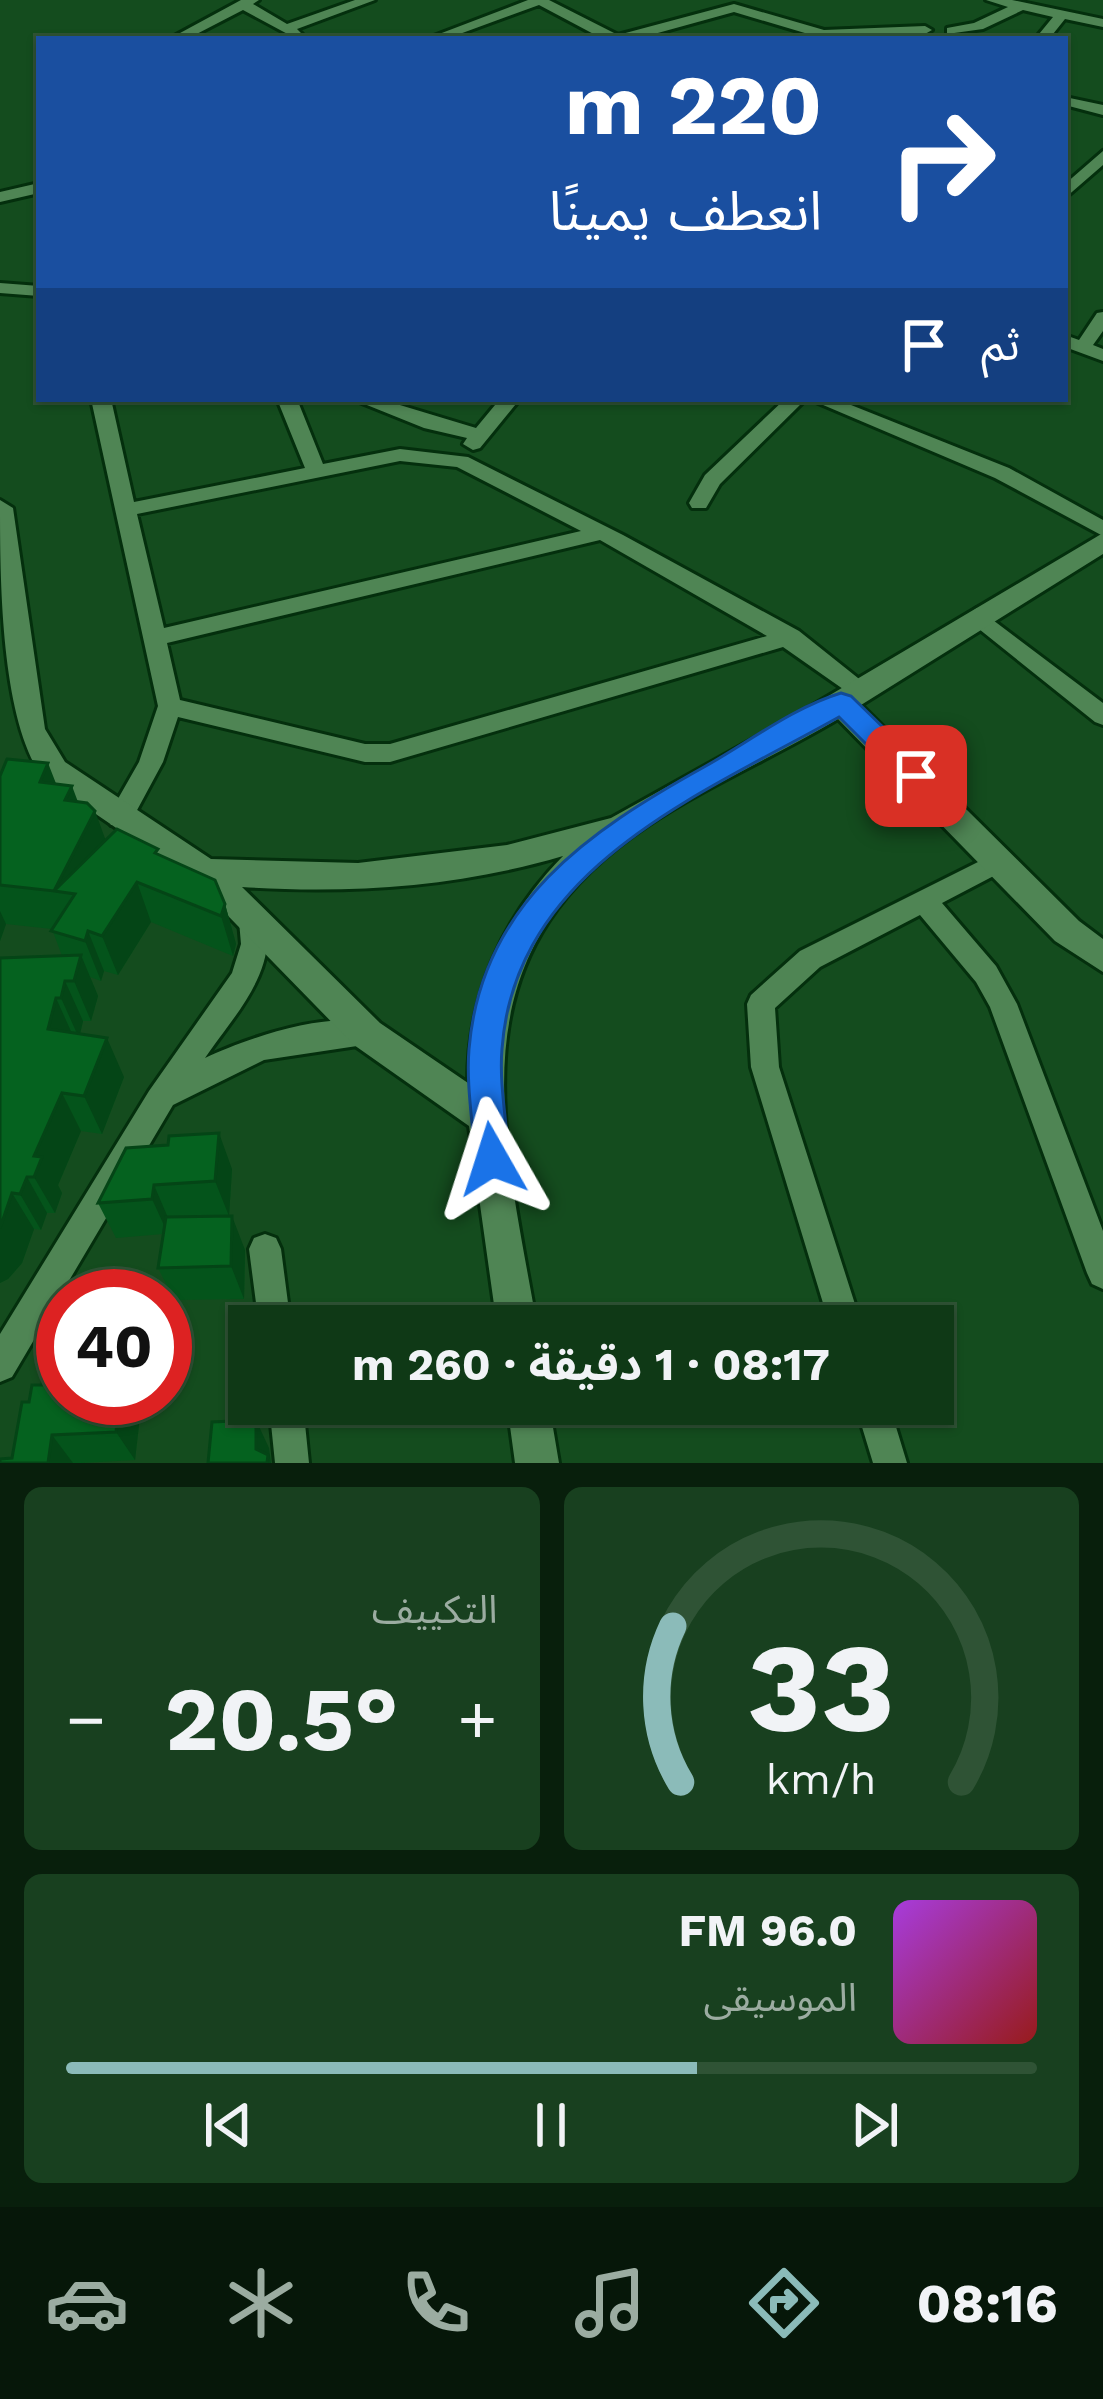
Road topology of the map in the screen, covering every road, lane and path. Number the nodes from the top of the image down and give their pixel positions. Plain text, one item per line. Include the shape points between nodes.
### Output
1 (368, 0) edge
2 (540, 0) edge
3 (993, 0) edge
4 (248, 2) edge
5 (736, 4) edge
6 (1022, 6) junction
7 (1062, 14) junction
8 (1103, 23) edge
9 (285, 29) junction
10 (925, 30) dead end
11 (952, 31) dead end
12 (822, 34) junction
13 (182, 36) edge
14 (298, 36) edge
15 (441, 36) edge
16 (611, 36) edge
17 (627, 36) edge
18 (829, 36) edge
19 (1044, 36) edge
20 (1068, 102) edge
21 (1103, 110) edge
22 (1103, 155) edge
23 (1068, 190) edge
24 (8, 195) edge
25 (36, 210) edge
26 (0, 288) edge
27 (36, 292) edge
28 (1103, 317) edge
29 (1074, 344) edge
30 (1103, 355) edge
31 (102, 402) edge
32 (288, 402) edge
33 (370, 402) edge
34 (507, 402) edge
35 (793, 402) edge
36 (826, 402) edge
37 (479, 435) junction
38 (461, 461) junction
39 (317, 472) junction
40 (699, 503) dead end
41 (126, 510) junction
42 (1, 516) edge
43 (1103, 529) edge
44 (602, 533) junction
45 (1103, 542) edge
46 (977, 616) junction
47 (791, 637) junction
48 (157, 638) junction
49 (851, 696) junction
50 (170, 706) junction
51 (1103, 716) edge
52 (119, 818) junction
53 (634, 819) junction
54 (998, 862) junction
55 (205, 872) junction
56 (922, 900) junction
57 (252, 921) junction
58 (1103, 958) edge
59 (367, 1034) junction
60 (158, 1100) junction
61 (486, 1117) junction
62 (265, 1249) dead end
63 (1100, 1254) edge
64 (272, 1305) edge
65 (514, 1305) edge
66 (839, 1305) edge
67 (0, 1366) edge
68 (288, 1425) edge
69 (531, 1425) edge
70 (878, 1425) edge
71 (292, 1463) edge
72 (537, 1463) edge
73 (890, 1463) edge

1 - 9 street
2 - 15 street
2 - 16 street
3 - 6 street
4 - 9 street
4 - 13 street
5 - 12 street
5 - 17 street
6 - 7 street
6 - 11 street
7 - 8 street
7 - 19 street
9 - 14 street
10 - 12 street
12 - 18 street
20 - 21 street
22 - 23 street
24 - 25 street
26 - 27 street
28 - 29 street
29 - 30 street
31 - 41 street
32 - 39 street
33 - 37 street
34 - 37 street
35 - 40 street via 712,479
36 - 43 street via 1002,473
37 - 38 street
38 - 39 street via 400,455
38 - 44 street
39 - 41 street
41 - 48 street
42 - 52 street via 30,759
44 - 47 street
44 - 48 street
45 - 46 street
46 - 49 street
46 - 51 street
47 - 49 street
47 - 50 street via 390,753
48 - 50 street
49 - 53 street
49 - 54 street
50 - 52 street via 151,763
52 - 55 street
53 - 55 street via 559,847 431,872 299,880
53 - 61 street via 550,890 520,937 497,990 485,1049
54 - 56 street
54 - 58 street
55 - 57 street
56 - 63 street via 1004,1004
56 - 66 street via 810,959 761,1004 765,1067
57 - 59 street
57 - 60 street via 255,944 244,977
59 - 60 street via 260,1046
59 - 61 street
60 - 67 street
61 - 65 street
62 - 64 street
68 - 71 street
69 - 72 street
70 - 73 street

